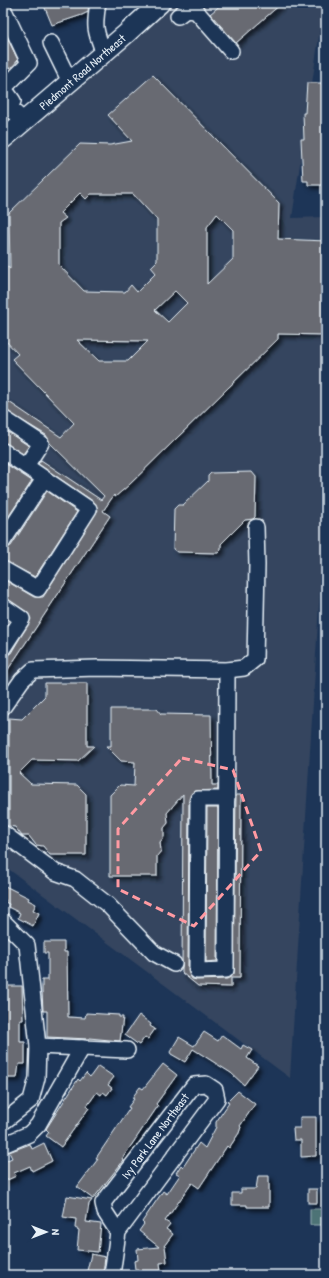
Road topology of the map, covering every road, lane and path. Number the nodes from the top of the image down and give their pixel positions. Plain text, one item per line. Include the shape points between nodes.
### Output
1 (98, 3) edge
2 (160, 3) edge
3 (166, 3) edge
4 (3, 8) edge
5 (51, 43) dead end
6 (231, 51) dead end
7 (104, 53) junction
8 (70, 82) junction
9 (3, 89) edge
10 (3, 93) edge
11 (7, 108) edge
12 (24, 121) junction
13 (3, 139) edge
14 (3, 418) edge
15 (3, 452) edge
16 (26, 466) junction
17 (44, 479) junction
18 (256, 527) dead end
19 (3, 541) edge
20 (3, 569) edge
21 (3, 606) edge
22 (3, 648) edge
23 (227, 670) junction
24 (3, 706) edge
25 (226, 799) junction
26 (3, 833) edge
27 (3, 921) edge
28 (174, 964) dead end
29 (38, 1046) junction
30 (82, 1048) junction
31 (127, 1050) dead end
32 (28, 1102) junction
33 (46, 1111) junction
34 (3, 1120) edge
35 (3, 1145) edge
36 (118, 1232) junction
37 (112, 1275) edge

1 - 7 street via 94,22
2 - 7 main road, Piedmont Road Northeast
3 - 6 street via 180,21 186,10 196,11
4 - 9 street via 29,63
5 - 8 street
7 - 8 main road, Piedmont Road Northeast
8 - 12 main road, Piedmont Road Northeast
10 - 11 street via 8,94 13,101
11 - 12 street
12 - 13 main road, Piedmont Road Northeast
14 - 16 street via 41,443
15 - 16 street
16 - 17 street
17 - 19 street
17 - 20 street via 89,509 38,589
18 - 23 street via 258,565 255,659 244,668
21 - 22 street via 22,619
23 - 24 street via 33,670 22,680
23 - 25 street
25 - 25 street via 226,970 197,971 198,799
26 - 28 street via 55,872 75,879 108,905 154,953
27 - 29 street via 27,945
29 - 30 street
29 - 32 street via 37,1078 31,1100
30 - 31 street
30 - 33 street
32 - 33 street
32 - 34 street
33 - 35 street via 29,1134
36 - 36 street, Ivy Park Lane Northeast via 217,1099 215,1090 206,1084 194,1085 103,1203 105,1212
36 - 37 street, Ivy Park Lane Northeast

